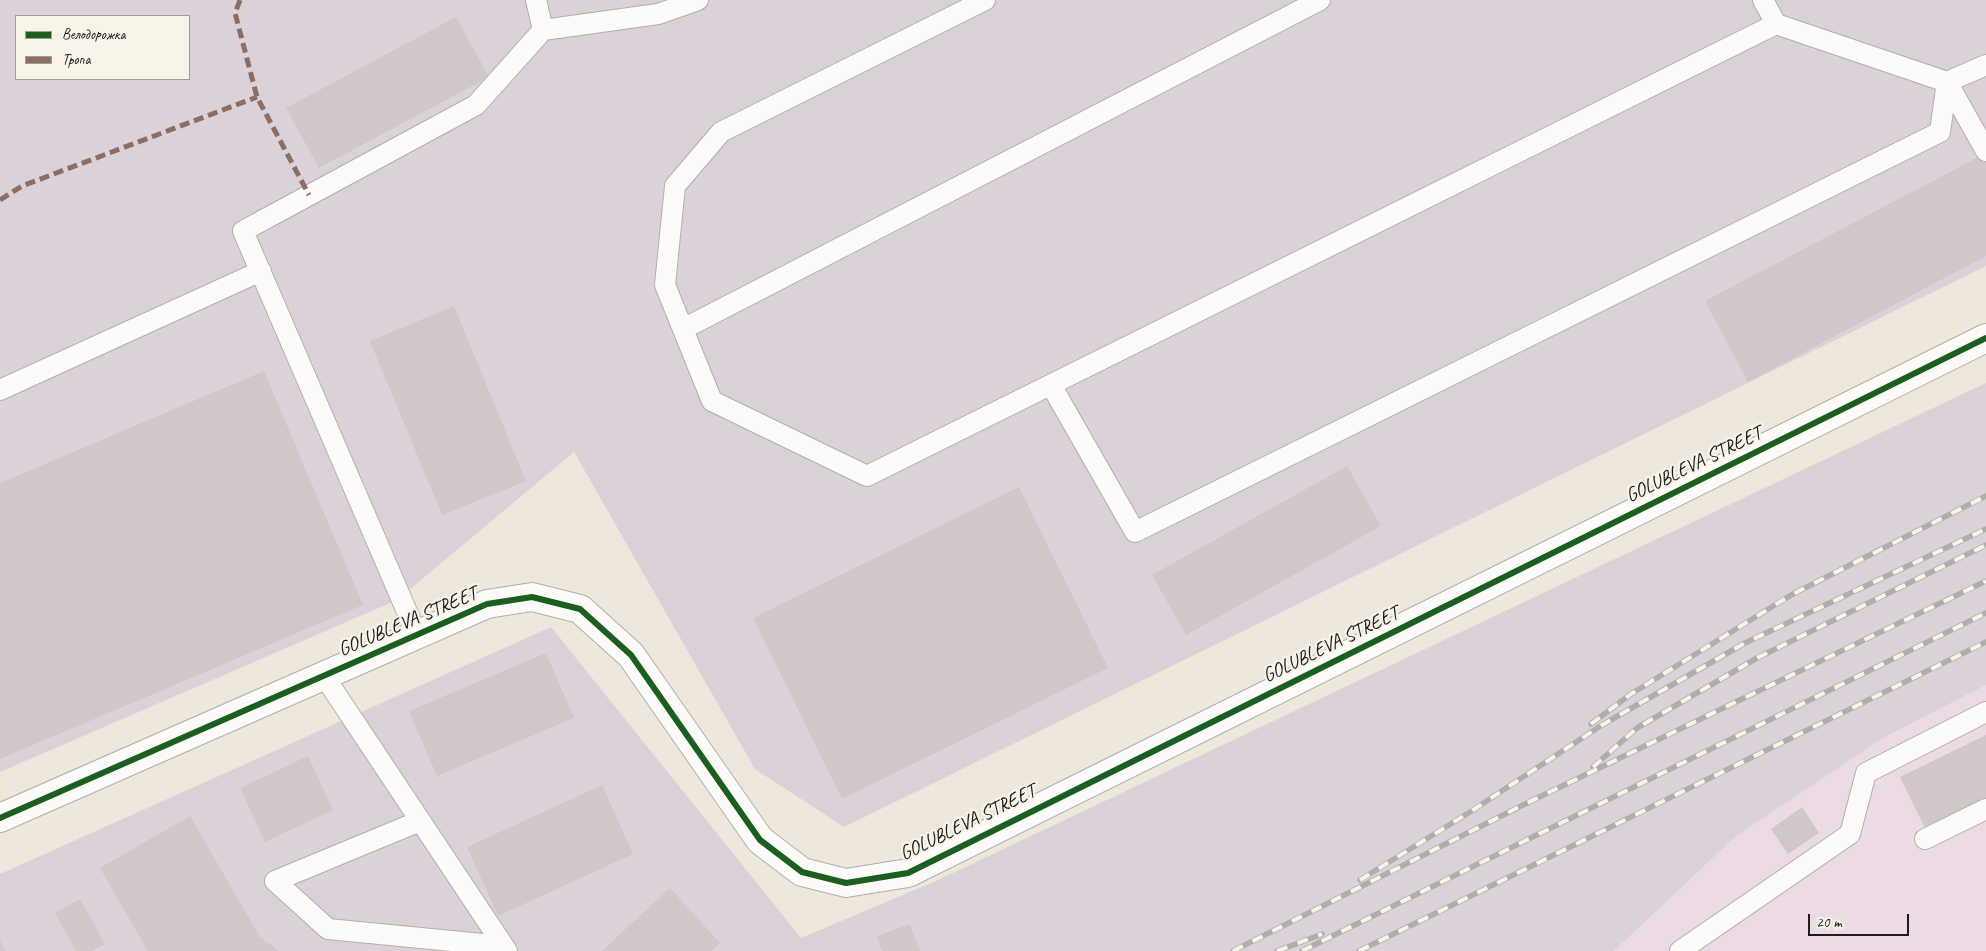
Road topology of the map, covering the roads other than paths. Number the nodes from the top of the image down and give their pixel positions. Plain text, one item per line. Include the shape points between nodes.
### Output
1 (536, 0) edge
2 (698, 0) edge
3 (985, 0) edge
4 (1320, 0) edge
5 (1763, 0) edge
6 (1776, 24) junction
7 (543, 30) junction
8 (1986, 65) edge
9 (1947, 82) junction
10 (1986, 151) edge
11 (261, 271) junction
12 (683, 329) junction
13 (1986, 338) edge
14 (1051, 385) junction
15 (0, 390) edge
16 (417, 635) junction
17 (324, 676) junction
18 (1986, 712) edge
19 (1986, 810) edge
20 (0, 818) edge
21 (420, 820) junction
22 (1925, 839) dead end
23 (505, 948) edge
24 (1680, 951) edge

1 - 7 lane
2 - 7 lane via 658,14
3 - 12 lane via 721,132 675,186 665,285
4 - 12 lane
5 - 6 lane
6 - 9 lane
6 - 14 lane
7 - 11 lane via 476,105 243,231
8 - 9 lane
9 - 10 lane
9 - 14 lane via 1940,132 1135,532
11 - 15 lane
11 - 16 lane
12 - 14 lane via 712,401 867,476
13 - 16 street, GOLUBLEVA STREET via 908,873 846,883 802,872 760,840 631,655 580,609 532,597 487,604
16 - 17 street, GOLUBLEVA STREET
17 - 20 street, GOLUBLEVA STREET
17 - 21 lane
18 - 24 lane via 1866,772 1850,834
19 - 22 lane
21 - 23 lane
21 - 23 lane via 274,881 328,929

